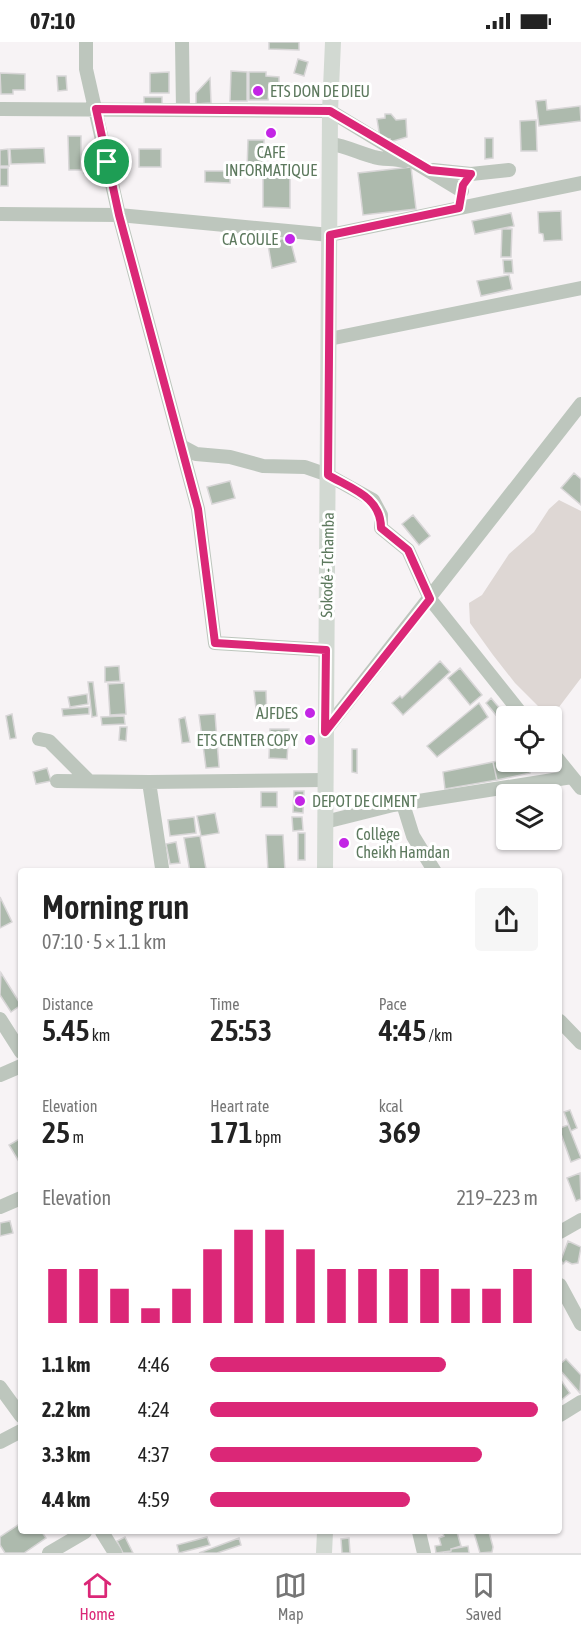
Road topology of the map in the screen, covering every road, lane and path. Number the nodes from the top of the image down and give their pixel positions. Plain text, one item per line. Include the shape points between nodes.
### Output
1 (86, 42) edge
2 (182, 42) edge
3 (333, 42) edge
4 (0, 109) edge
5 (96, 109) junction
6 (183, 110) junction
7 (330, 111) junction
8 (331, 144) junction
9 (430, 170) junction
10 (509, 170) dead end
11 (471, 174) junction
12 (581, 183) edge
13 (462, 191) junction
14 (459, 208) junction
15 (0, 214) edge
16 (119, 215) junction
17 (330, 235) junction
18 (581, 288) edge
19 (329, 339) junction
20 (581, 404) edge
21 (181, 446) junction
22 (328, 475) junction
23 (430, 599) junction
24 (326, 650) junction
25 (515, 706) edge
26 (325, 732) junction
27 (39, 739) dead end
28 (562, 764) edge
29 (572, 777) junction
30 (88, 780) junction
31 (325, 780) junction
32 (57, 781) dead end
33 (148, 782) junction
34 (581, 788) edge
35 (403, 804) junction
36 (325, 822) junction
37 (162, 868) dead end
38 (325, 868) edge
39 (433, 868) edge
40 (0, 1019) edge
41 (562, 1023) edge
42 (581, 1043) edge
43 (18, 1047) edge
44 (18, 1067) edge
45 (0, 1075) edge
46 (18, 1199) edge
47 (0, 1207) edge
48 (581, 1220) edge
49 (562, 1231) edge
50 (562, 1289) edge
51 (581, 1324) edge
52 (0, 1387) edge
53 (581, 1402) edge
54 (18, 1412) edge
55 (562, 1414) edge
56 (18, 1433) edge
57 (0, 1442) edge
58 (82, 1534) edge
59 (103, 1534) edge
60 (325, 1534) edge
61 (419, 1534) edge
62 (49, 1553) edge
63 (115, 1553) edge
64 (324, 1553) edge
65 (424, 1553) edge

1 - 5 street via 86,69
2 - 6 street
3 - 7 main road, Sokodé - Tchamba
4 - 5 street
5 - 6 street
5 - 16 street
6 - 7 street
7 - 8 main road, Sokodé - Tchamba
7 - 9 street
8 - 9 street
8 - 17 main road, Sokodé - Tchamba
9 - 11 street
9 - 13 street
10 - 11 street
11 - 13 street
12 - 14 street
13 - 14 street
14 - 17 street
15 - 16 street
16 - 17 street
16 - 21 street
17 - 19 main road, Sokodé - Tchamba
18 - 19 street
19 - 22 main road, Sokodé - Tchamba
20 - 23 street
21 - 22 street via 196,454 230,457 263,466 305,467
21 - 24 street via 199,519 215,643
22 - 23 street via 373,500 381,515 381,528 408,550
22 - 24 main road, Sokodé - Tchamba
23 - 25 street
23 - 26 street
24 - 26 main road, Sokodé - Tchamba
26 - 31 main road, Sokodé - Tchamba
27 - 30 street via 49,741
28 - 29 street
29 - 34 street
29 - 35 street
30 - 32 street
30 - 33 street
31 - 33 street
31 - 36 main road, Sokodé - Tchamba
33 - 37 street
35 - 36 street
35 - 39 street via 413,836
36 - 38 main road, Sokodé - Tchamba
40 - 43 street
41 - 42 street
44 - 45 street
46 - 47 street
48 - 49 street
50 - 51 street
52 - 54 street
53 - 55 street
56 - 57 street
58 - 62 street
59 - 63 street
60 - 64 main road
61 - 65 street

